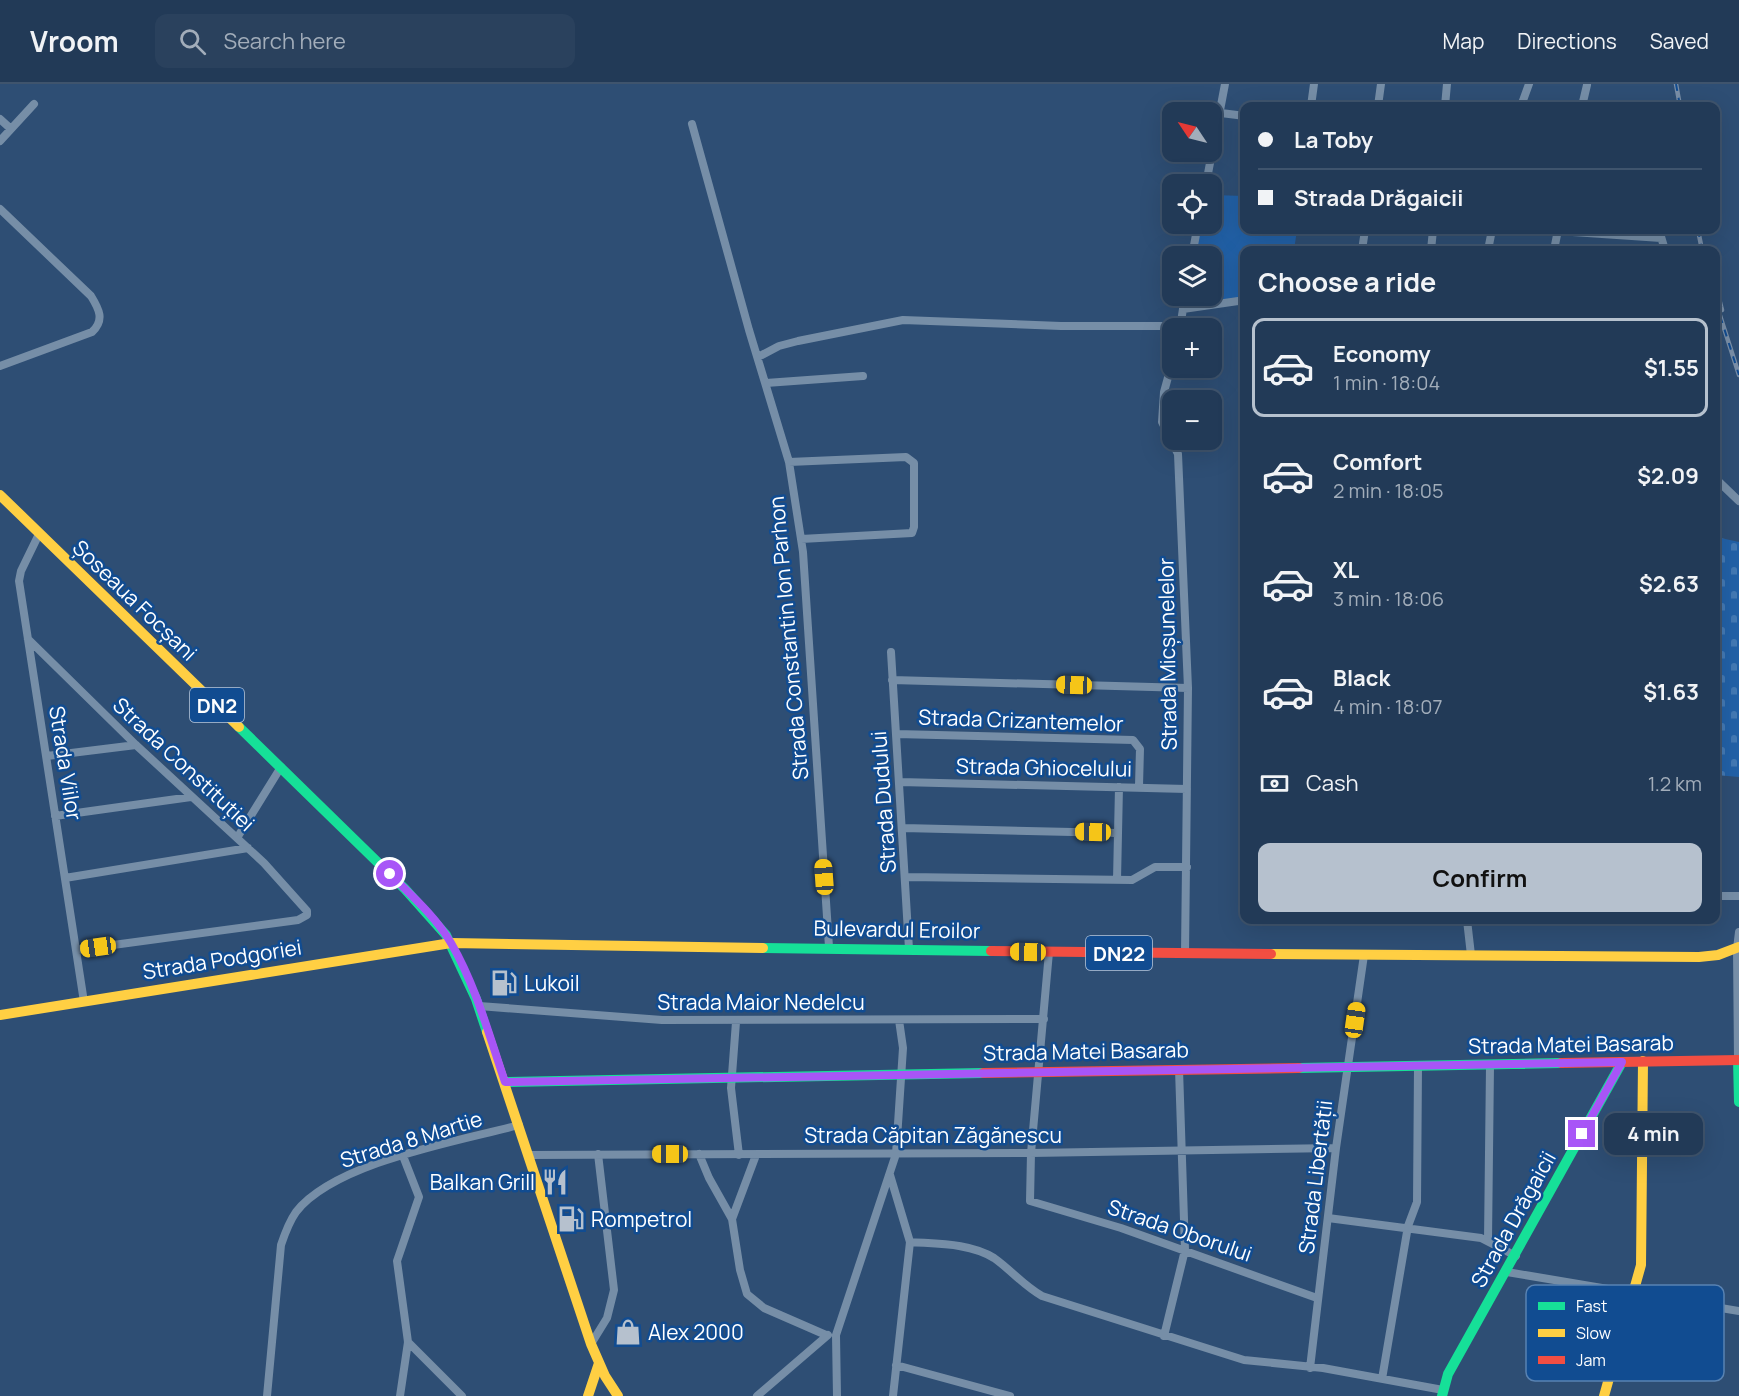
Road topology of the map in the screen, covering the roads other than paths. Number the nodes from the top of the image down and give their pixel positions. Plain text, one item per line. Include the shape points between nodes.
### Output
1 (1226, 84) edge
2 (1314, 84) edge
3 (1381, 84) edge
4 (1447, 84) edge
5 (1528, 84) edge
6 (1587, 85) edge
7 (1312, 102) edge
8 (1379, 102) edge
9 (1445, 102) edge
10 (1522, 102) edge
11 (1583, 102) edge
12 (34, 104) dead end
13 (1222, 107) edge
14 (1222, 113) edge
15 (1240, 115) edge
16 (0, 118) edge
17 (692, 124) dead end
18 (11, 129) junction
19 (0, 141) edge
20 (0, 209) edge
21 (1610, 234) edge
22 (1660, 234) edge
23 (1661, 238) junction
24 (1664, 246) edge
25 (1240, 301) edge
26 (1183, 306) edge
27 (1183, 309) junction
28 (1182, 318) edge
29 (1162, 327) edge
30 (758, 357) junction
31 (0, 366) edge
32 (863, 376) dead end
33 (1168, 378) edge
34 (766, 383) junction
35 (789, 462) junction
36 (1720, 483) edge
37 (0, 495) edge
38 (1739, 501) edge
39 (39, 534) junction
40 (801, 539) junction
41 (28, 639) junction
42 (891, 652) dead end
43 (892, 680) junction
44 (1188, 688) junction
45 (896, 734) junction
46 (136, 745) junction
47 (47, 756) junction
48 (281, 767) junction
49 (900, 782) junction
50 (1139, 786) junction
51 (1119, 787) junction
52 (1187, 789) junction
53 (191, 797) junction
54 (55, 816) junction
55 (903, 828) junction
56 (1117, 833) junction
57 (237, 838) junction
58 (248, 848) junction
59 (1187, 867) junction
60 (907, 876) junction
61 (65, 878) junction
62 (1117, 880) junction
63 (1720, 896) edge
64 (1739, 896) edge
65 (1467, 924) edge
66 (1739, 932) edge
67 (451, 943) junction
68 (829, 947) junction
69 (1738, 948) edge
70 (909, 949) junction
71 (76, 950) junction
72 (1049, 952) junction
73 (1185, 954) junction
74 (1364, 955) junction
75 (1471, 955) junction
76 (84, 1002) junction
77 (478, 1006) junction
78 (0, 1015) edge
79 (1044, 1019) junction
80 (899, 1020) junction
81 (736, 1022) junction
82 (1739, 1060) edge
83 (1643, 1061) junction
84 (1622, 1062) junction
85 (1418, 1066) junction
86 (1490, 1066) junction
87 (1348, 1067) junction
88 (1179, 1068) junction
89 (1038, 1072) junction
90 (901, 1074) junction
91 (731, 1079) junction
92 (505, 1082) junction
93 (1739, 1102) edge
94 (519, 1125) junction
95 (1336, 1149) junction
96 (1180, 1150) junction
97 (1031, 1153) junction
98 (598, 1154) junction
99 (699, 1154) junction
100 (896, 1154) junction
101 (529, 1155) junction
102 (739, 1155) junction
103 (756, 1155) junction
104 (403, 1156) junction
105 (890, 1175) junction
106 (1329, 1218) junction
107 (732, 1219) junction
108 (1408, 1226) junction
109 (1488, 1240) junction
110 (910, 1242) junction
111 (1185, 1250) junction
112 (1516, 1256) junction
113 (1507, 1272) junction
114 (1586, 1285) edge
115 (1637, 1285) edge
116 (1317, 1298) junction
117 (1724, 1308) edge
118 (1739, 1311) edge
119 (826, 1335) junction
120 (836, 1335) junction
121 (1164, 1336) junction
122 (408, 1342) junction
123 (591, 1344) junction
124 (598, 1363) junction
125 (896, 1365) junction
126 (1310, 1368) junction
127 (1382, 1379) junction
128 (1609, 1381) edge
129 (1442, 1393) edge
130 (589, 1395) edge
131 (267, 1396) edge
132 (400, 1396) edge
133 (462, 1396) edge
134 (618, 1396) edge
135 (757, 1396) edge
136 (837, 1396) edge
137 (893, 1396) edge
138 (1010, 1396) edge
139 (1604, 1396) edge

1 - 13 street
2 - 7 street
3 - 8 street
4 - 9 street
5 - 10 street
6 - 11 street
12 - 18 street
14 - 15 street
16 - 18 street
17 - 30 street, Strada Constantin Ion Parhon
18 - 19 street
20 - 31 street via 91,296 101,318 92,332
21 - 23 street
22 - 23 street
23 - 24 street
25 - 27 street
26 - 27 street
27 - 28 street
29 - 30 street via 903,320 798,341
30 - 34 street, Strada Constantin Ion Parhon
32 - 34 street
33 - 44 street, Strada Micșunelelor via 1162,422 1178,454
34 - 35 street, Strada Constantin Ion Parhon
35 - 40 street, Strada Constantin Ion Parhon
35 - 40 street via 906,457 915,463 912,533
36 - 38 street
37 - 39 street, Șoseaua Focșani / DN2
39 - 41 street, Strada Viilor via 20,578
39 - 48 street, Șoseaua Focșani / DN2
40 - 68 street, Strada Constantin Ion Parhon
41 - 46 street, Strada Constituției
41 - 47 street, Strada Viilor
42 - 43 street, Strada Dudului
43 - 44 street
43 - 45 street, Strada Dudului
44 - 52 street, Strada Micșunelelor
45 - 49 street, Strada Dudului
45 - 50 street, Strada Crizantemelor via 1133,740 1140,748
46 - 47 street
46 - 53 street, Strada Constituției
47 - 54 street, Strada Viilor
48 - 57 street
48 - 67 street, Șoseaua Focșani / DN2 via 405,889
49 - 51 street, Strada Ghiocelului
49 - 55 street, Strada Dudului
50 - 51 street, Strada Ghiocelului
50 - 52 street, Strada Ghiocelului
51 - 56 street
52 - 59 street, Strada Micșunelelor
53 - 54 street
53 - 57 street, Strada Constituției
54 - 61 street, Strada Viilor
55 - 56 street
55 - 60 street, Strada Dudului
56 - 62 street
57 - 58 street, Strada Constituției
58 - 61 street
58 - 71 street, Strada Constituției via 304,906 304,918
59 - 62 street via 1155,867 1132,880
59 - 73 street, Strada Micșunelelor
60 - 62 street
60 - 70 street, Strada Dudului
61 - 71 street, Strada Viilor
63 - 64 street
65 - 75 street
66 - 69 street
67 - 68 street, Bulevardul Eroilor / DN22
67 - 76 street, Strada Podgoriei
67 - 77 street, Șoseaua Focșani / DN2
68 - 70 street, Bulevardul Eroilor / DN22
69 - 75 street, Bulevardul Eroilor / DN22 via 1699,957
69 - 82 street
70 - 72 street, Bulevardul Eroilor / DN22
71 - 76 street, Strada Viilor
72 - 73 street, Bulevardul Eroilor / DN22
72 - 79 street
73 - 74 street, Bulevardul Eroilor / DN22
74 - 75 street, Bulevardul Eroilor / DN22
74 - 87 street, Strada Libertății
76 - 78 street, Strada Podgoriei
77 - 81 street, Strada Maior Nedelcu
77 - 92 street, Șoseaua Focșani / DN2
79 - 80 street, Strada Maior Nedelcu
79 - 89 street
80 - 81 street, Strada Maior Nedelcu
80 - 90 street
81 - 91 street
82 - 83 street, Strada Matei Basarab
82 - 93 street
83 - 84 street, Strada Matei Basarab
83 - 115 street via 1641,1265
84 - 86 street, Strada Matei Basarab
84 - 112 street, Strada Drăgaicii
85 - 86 street, Strada Matei Basarab
85 - 87 street, Strada Matei Basarab
85 - 108 street via 1417,1202
86 - 109 street
87 - 88 street, Strada Matei Basarab
87 - 95 street, Strada Libertății
88 - 89 street, Strada Matei Basarab
88 - 96 street
89 - 90 street, Strada Matei Basarab
89 - 97 street
90 - 91 street, Strada Matei Basarab
90 - 100 street
91 - 92 street, Strada Matei Basarab
91 - 102 street
92 - 94 street, Șoseaua Focșani / DN2
94 - 101 street, Șoseaua Focșani / DN2
94 - 104 street, Strada 8 Martie
95 - 96 street, Strada Căpitan Zăgănescu
95 - 106 street, Strada Libertății
96 - 97 street, Strada Căpitan Zăgănescu
96 - 111 street
97 - 100 street, Strada Căpitan Zăgănescu
97 - 111 street, Strada Oborului via 1030,1201
98 - 99 street, Strada Căpitan Zăgănescu
98 - 101 street, Strada Căpitan Zăgănescu
98 - 123 street via 614,1290 607,1318
99 - 102 street, Strada Căpitan Zăgănescu
99 - 107 street
100 - 103 street, Strada Căpitan Zăgănescu
100 - 105 street
101 - 123 street, Șoseaua Focșani / DN2
102 - 103 street, Strada Căpitan Zăgănescu
103 - 107 street
104 - 122 street via 419,1197 397,1261
104 - 131 street, Strada 8 Martie via 327,1185 297,1211 287,1226 279,1256
105 - 110 street
105 - 120 street
106 - 108 street
106 - 116 street, Strada Libertății
107 - 119 street via 747,1294 764,1308
108 - 109 street
108 - 127 street
109 - 112 street
110 - 121 street via 981,1252 1042,1296
110 - 125 street
111 - 116 street, Strada Oborului
111 - 121 street
112 - 113 street, Strada Drăgaicii
113 - 114 street
113 - 129 street, Strada Drăgaicii via 1448,1374
116 - 126 street, Strada Libertății
117 - 118 street
119 - 120 street
119 - 135 street
120 - 136 street
121 - 126 street via 1244,1360
122 - 132 street
122 - 133 street
123 - 124 street, Șoseaua Focșani / DN2
124 - 130 street
124 - 134 street, Șoseaua Focșani / DN2
125 - 137 street
125 - 138 street
126 - 127 street
127 - 129 street
128 - 139 street

